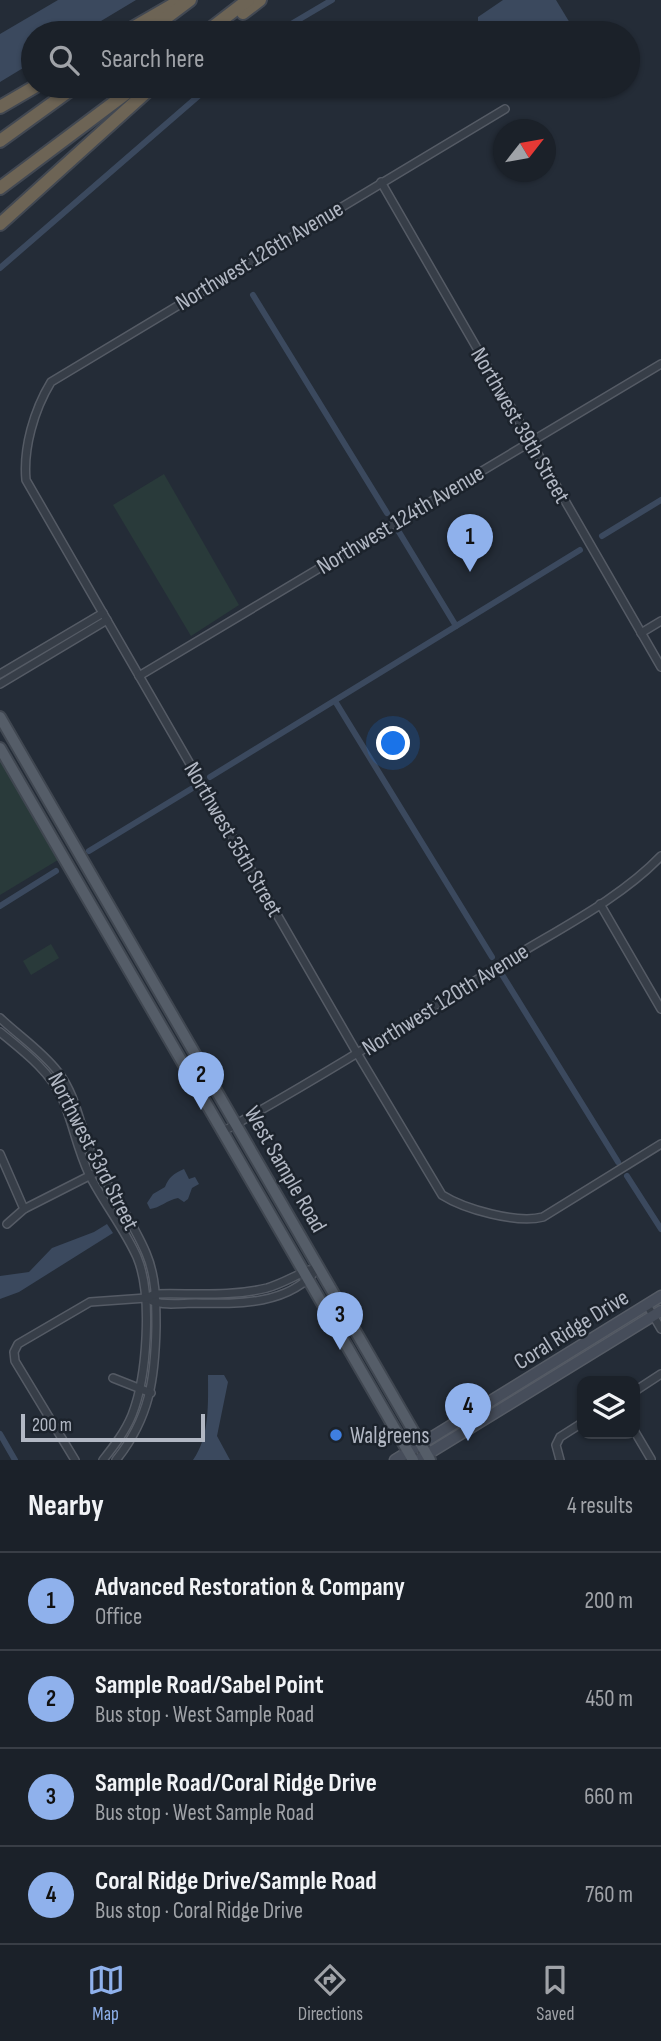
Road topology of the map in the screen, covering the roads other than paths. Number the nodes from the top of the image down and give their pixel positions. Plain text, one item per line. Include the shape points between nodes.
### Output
1 (181, 0) edge
2 (190, 0) edge
3 (248, 0) edge
4 (260, 0) edge
5 (145, 21) edge
6 (162, 21) edge
7 (221, 21) edge
8 (233, 21) edge
9 (21, 95) edge
10 (59, 98) edge
11 (120, 98) edge
12 (140, 98) edge
13 (0, 107) edge
14 (505, 109) dead end
15 (0, 141) edge
16 (381, 183) junction
17 (0, 188) edge
18 (0, 224) edge
19 (661, 364) edge
20 (34, 421) joint
21 (530, 441) junction
22 (105, 616) junction
23 (661, 621) edge
24 (641, 633) junction
25 (661, 667) edge
26 (0, 674) edge
27 (139, 676) junction
28 (0, 684) edge
29 (0, 717) edge
30 (0, 748) edge
31 (661, 856) edge
32 (600, 904) junction
33 (661, 1009) edge
34 (0, 1018) edge
35 (0, 1032) edge
36 (357, 1053) junction
37 (65, 1083) junction
38 (56, 1088) junction
39 (236, 1125) junction
40 (222, 1132) junction
41 (661, 1144) edge
42 (0, 1154) edge
43 (99, 1170) junction
44 (90, 1175) junction
45 (24, 1209) junction
46 (7, 1224) dead end
47 (318, 1267) junction
48 (305, 1276) junction
49 (661, 1296) edge
50 (146, 1298) junction
51 (156, 1298) junction
52 (647, 1305) junction
53 (657, 1313) edge
54 (661, 1329) edge
55 (661, 1374) edge
56 (113, 1378) dead end
57 (640, 1388) edge
58 (140, 1389) junction
59 (151, 1393) junction
60 (577, 1426) edge
61 (639, 1439) edge
62 (421, 1444) junction
63 (410, 1456) edge
64 (425, 1458) edge
65 (651, 1459) edge
66 (75, 1460) edge
67 (103, 1460) edge
68 (116, 1460) edge
69 (395, 1460) edge
70 (560, 1460) edge

1 - 5 highway
2 - 6 highway
3 - 7 highway
4 - 8 highway
9 - 13 highway
10 - 15 highway
11 - 17 highway
12 - 18 highway
14 - 16 street, Northwest 126th Avenue
16 - 20 street, Northwest 126th Avenue via 61,374 44,393
16 - 21 street, Northwest 39th Street
19 - 21 street, Northwest 124th Avenue
20 - 22 street, Northwest 35th Street via 24,462 26,480
21 - 24 street, Northwest 39th Street
21 - 27 street, Northwest 124th Avenue
22 - 26 street
22 - 27 street, Northwest 35th Street
22 - 28 street
23 - 24 street
24 - 25 street, Northwest 39th Street
27 - 36 street, Northwest 35th Street
29 - 39 main road, West Sample Road
30 - 40 main road, West Sample Road
31 - 32 street, Northwest 120th Avenue
32 - 33 street
32 - 36 street, Northwest 120th Avenue
34 - 37 street, Northwest 33rd Street via 43,1055
35 - 38 street, Northwest 33rd Street via 35,1062
36 - 39 street, Northwest 120th Avenue
36 - 41 street, Northwest 35th Street via 442,1195 457,1203 533,1220
37 - 38 street
37 - 43 street, Northwest 33rd Street
38 - 44 street, Northwest 33rd Street
39 - 40 street, Northwest 120th Avenue
39 - 47 main road, West Sample Road
40 - 48 main road, West Sample Road
42 - 45 street
43 - 44 street
43 - 51 street, Northwest 33rd Street via 146,1251
44 - 45 street
44 - 50 street, Northwest 33rd Street via 137,1258
45 - 46 street
47 - 48 street
47 - 62 main road, West Sample Road
48 - 51 street via 271,1298 243,1304
48 - 63 main road, West Sample Road
49 - 52 main road, Coral Ridge Drive
50 - 51 street
50 - 58 street, Northwest 33rd Street
50 - 66 street via 90,1301 18,1345 14,1352 15,1361
51 - 59 street, Northwest 33rd Street
52 - 53 street
52 - 62 main road, Coral Ridge Drive
53 - 54 street
53 - 64 main road, Coral Ridge Drive
55 - 57 street
56 - 58 street
58 - 59 street
58 - 67 street, Northwest 33rd Street via 132,1415
59 - 68 street, Northwest 33rd Street via 141,1420
60 - 70 street via 560,1437 556,1445
61 - 65 street
62 - 63 main road, Coral Ridge Drive
62 - 64 main road, West Sample Road
63 - 69 main road, Coral Ridge Drive

